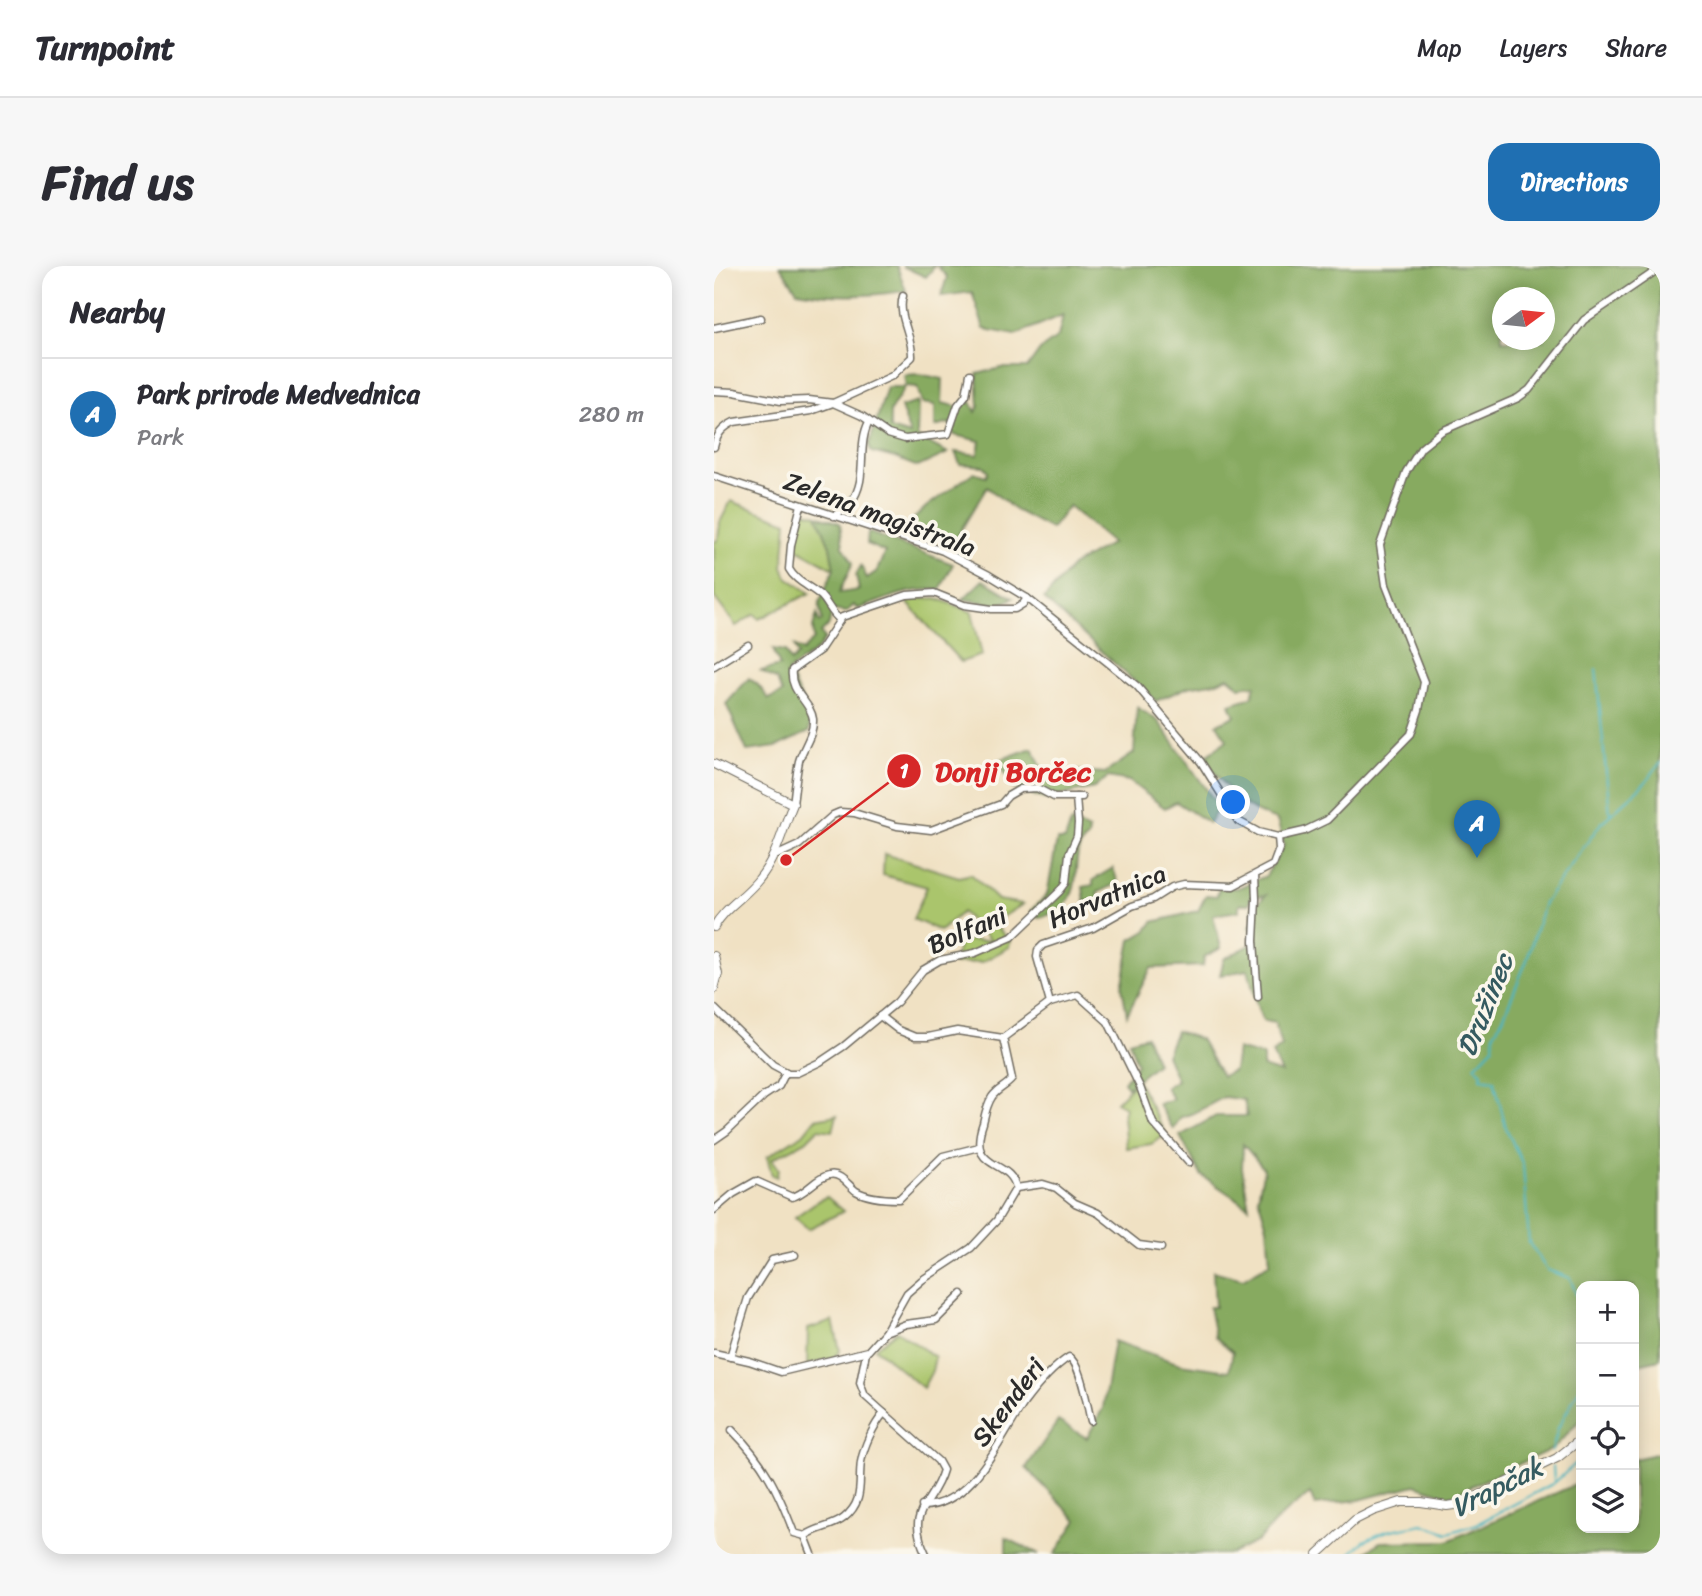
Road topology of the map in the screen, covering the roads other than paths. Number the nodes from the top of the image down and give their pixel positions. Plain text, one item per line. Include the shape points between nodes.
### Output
1 (1660, 268) edge
2 (903, 296) dead end
3 (761, 318) dead end
4 (714, 328) edge
5 (970, 374) dead end
6 (714, 391) edge
7 (833, 404) junction
8 (869, 422) junction
9 (714, 447) edge
10 (714, 476) edge
11 (801, 505) junction
12 (834, 516) junction
13 (1027, 598) junction
14 (839, 620) junction
15 (748, 645) dead end
16 (714, 666) edge
17 (714, 764) edge
18 (793, 804) junction
19 (1278, 836) junction
20 (775, 856) junction
21 (1255, 875) junction
22 (714, 927) edge
23 (714, 956) edge
24 (714, 989) edge
25 (1258, 997) dead end
26 (1050, 1003) junction
27 (714, 1008) edge
28 (880, 1016) junction
29 (1003, 1038) junction
30 (786, 1072) junction
31 (714, 1140) edge
32 (979, 1147) junction
33 (1188, 1163) dead end
34 (1016, 1188) junction
35 (714, 1210) edge
36 (1161, 1248) dead end
37 (795, 1255) dead end
38 (961, 1294) dead end
39 (885, 1332) junction
40 (714, 1353) edge
41 (866, 1353) junction
42 (730, 1357) junction
43 (884, 1413) junction
44 (1091, 1421) dead end
45 (732, 1430) dead end
46 (1576, 1443) edge
47 (922, 1506) junction
48 (805, 1536) junction
49 (812, 1554) edge
50 (926, 1554) edge
51 (1318, 1554) edge

1 - 19 street via 1584,320 1524,394 1442,431 1421,447 1406,472 1380,545 1386,585 1424,682 1411,734 1327,820
2 - 7 street via 901,308 912,342 910,360 892,376
3 - 4 street
5 - 8 street via 948,434 905,439
6 - 7 street
7 - 8 street
7 - 9 street via 734,422 723,427
8 - 12 street via 852,501
10 - 11 street, Zelena magistrala
11 - 12 street, Zelena magistrala
11 - 14 street via 789,569 822,597
12 - 13 street, Zelena magistrala via 943,551
13 - 14 street via 1015,609 964,604 934,593 907,595
13 - 19 street, Zelena magistrala via 1137,686 1201,762 1238,821
14 - 18 street via 820,650 792,670 797,693 813,716 799,760
15 - 16 street
17 - 18 street
18 - 20 street
19 - 21 street, Horvatnica via 1273,865
20 - 22 street
20 - 28 street, Bolfani via 799,845 840,812 931,830 1001,804 1020,789 1079,797 1077,836 1060,891 1012,937 923,970
21 - 25 street
21 - 26 street, Horvatnica via 1227,887 1178,885 1093,928 1043,944 1037,957
23 - 24 street via 718,974
26 - 29 street
26 - 33 street via 1078,995 1108,1022 1153,1123
27 - 30 street via 767,1060
28 - 29 street via 915,1037 957,1031
28 - 30 street, Bolfani via 820,1062 797,1073
29 - 32 street via 1012,1079 991,1098
30 - 31 street via 779,1086
32 - 34 street via 982,1155 1013,1179
32 - 35 street via 943,1156 903,1198 860,1193 832,1174 792,1197 763,1182 752,1182
34 - 36 street via 1043,1184 1056,1188 1139,1245
34 - 39 street via 997,1220 971,1248 907,1293
37 - 42 street via 772,1260 758,1279
38 - 39 street via 936,1320
39 - 41 street
40 - 42 street
41 - 42 street via 781,1371
41 - 43 street via 860,1375 862,1389
43 - 47 street via 941,1465 942,1474
43 - 48 street via 862,1460 861,1489 849,1513
44 - 47 street, Skenderi via 1078,1369 1069,1357 1030,1395 997,1449 961,1492 944,1502
45 - 48 street via 770,1477 794,1533
46 - 51 street via 1557,1458 1461,1504 1401,1502 1361,1516
47 - 50 street via 918,1530
48 - 49 street

